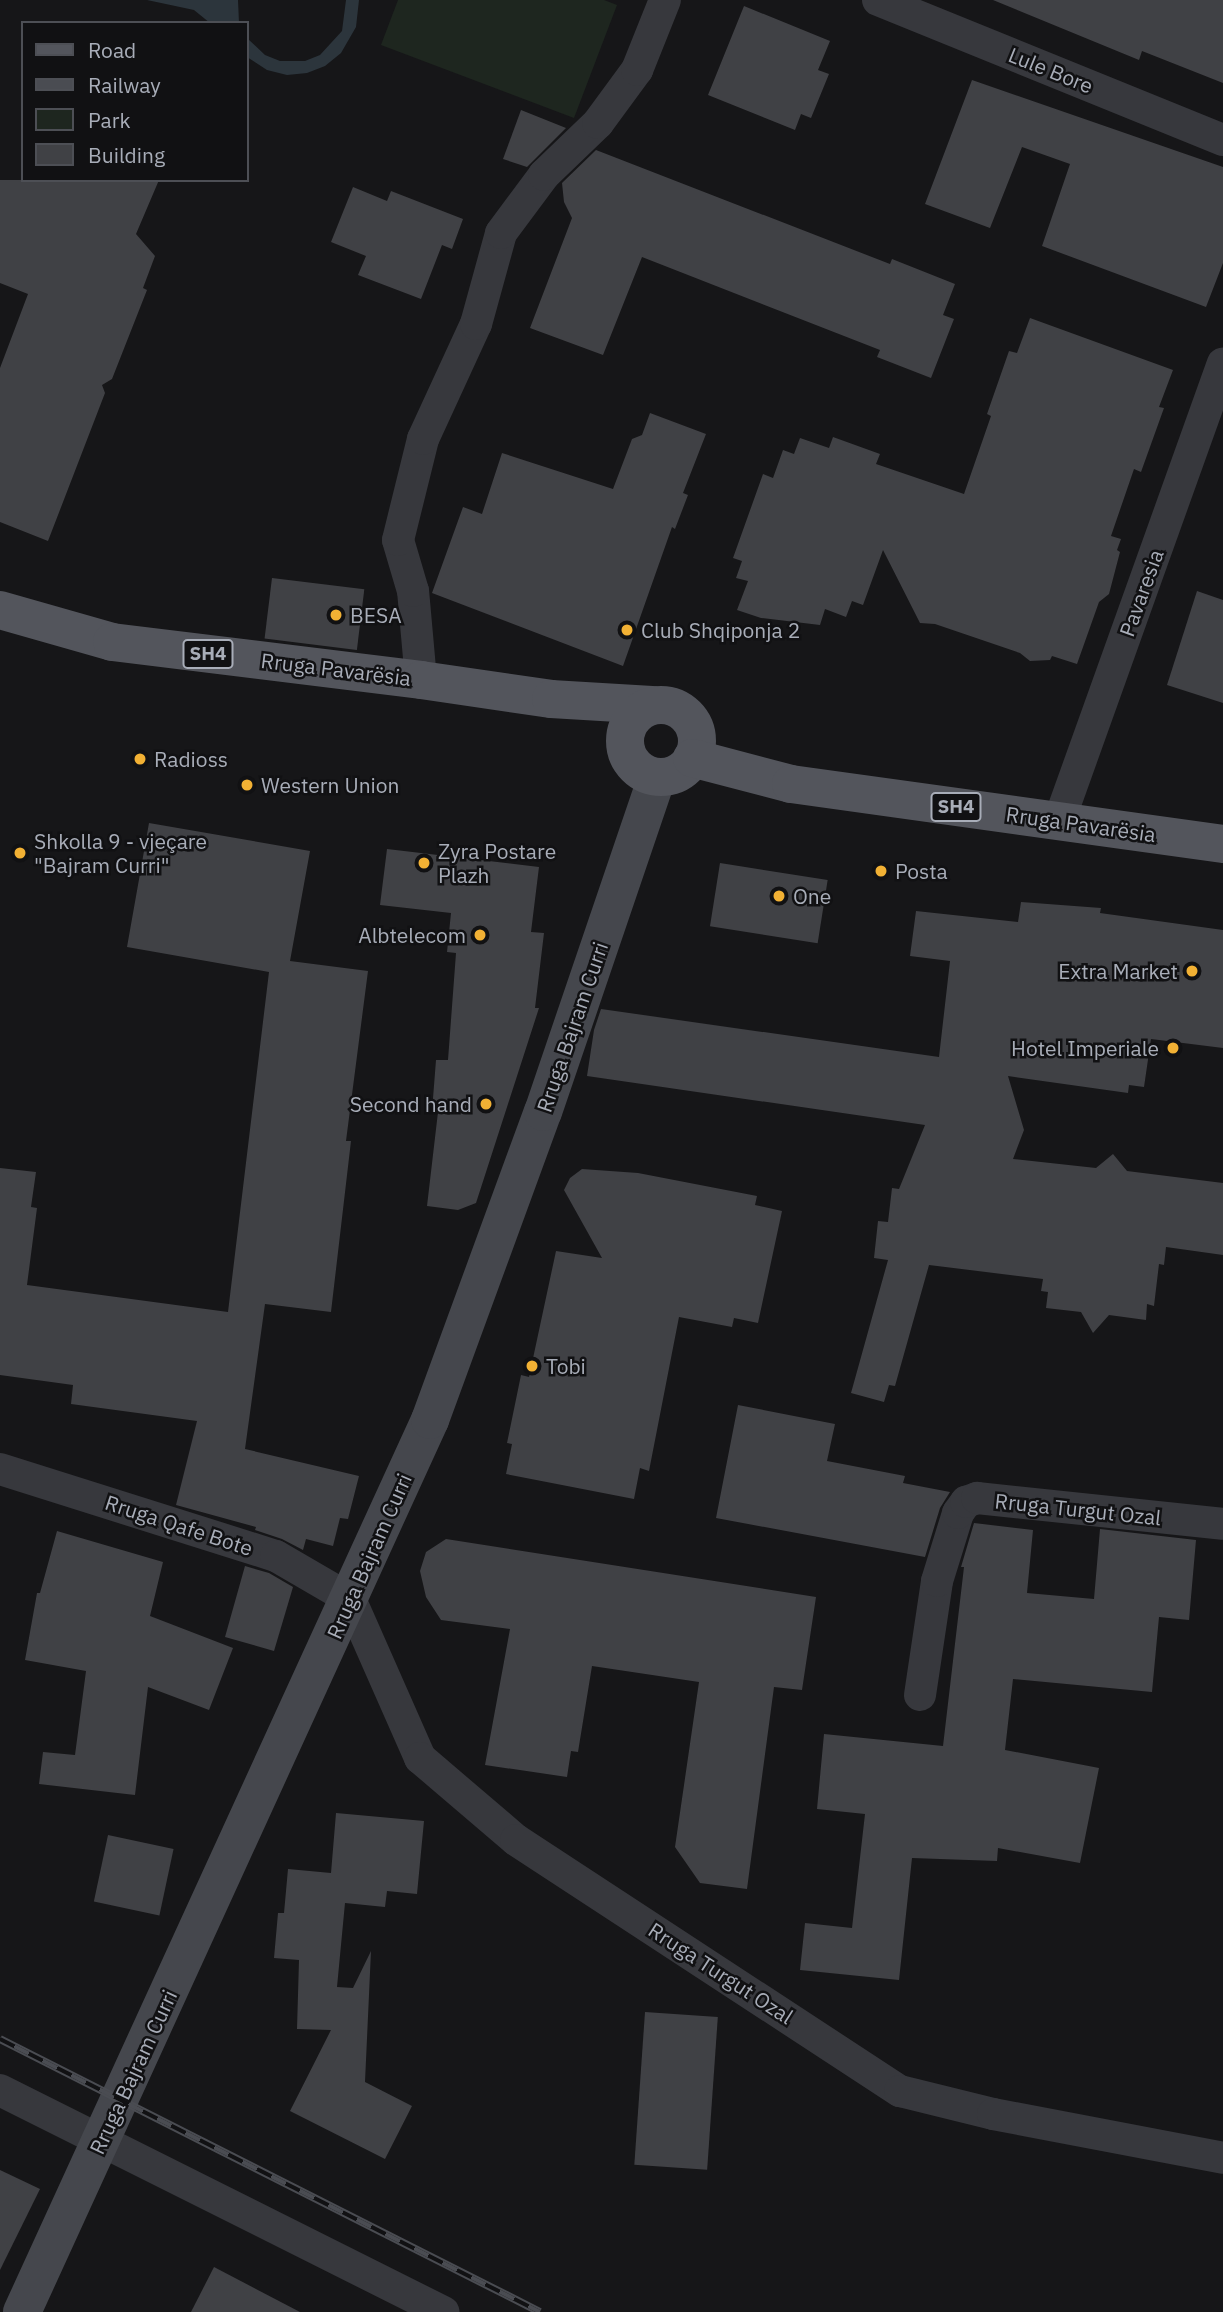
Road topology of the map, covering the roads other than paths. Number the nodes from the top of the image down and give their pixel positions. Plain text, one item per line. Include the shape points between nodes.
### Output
1 (665, 0) edge
2 (878, 0) edge
3 (1223, 140) edge
4 (1223, 364) edge
5 (0, 610) edge
6 (421, 680) junction
7 (551, 699) junction
8 (652, 705) junction
9 (626, 751) junction
10 (692, 758) junction
11 (657, 777) junction
12 (1059, 821) junction
13 (1223, 844) edge
14 (0, 1469) edge
15 (1223, 1524) edge
16 (350, 1599) junction
17 (920, 1695) dead end
18 (0, 2090) edge
19 (100, 2141) junction
20 (1223, 2158) edge
21 (22, 2312) edge
22 (443, 2312) edge

1 - 6 street via 637,70 598,123 544,175 501,233 476,324 423,439 398,540 413,590
2 - 3 street, Lule Bore
4 - 12 street, Pavaresia
5 - 6 main road, Rruga Pavarësia / SH4 via 111,642
6 - 7 main road, Rruga Pavarësia / SH4
7 - 8 main road, Rruga Pavarësia / SH4
7 - 9 main road, Rruga Pavarësia / SH4
8 - 9 main road via 629,723 624,736
8 - 10 main road, SH4 via 679,709 690,719 697,745
9 - 11 main road, SH4 via 632,764
10 - 11 main road via 684,769
10 - 12 main road, Rruga Pavarësia / SH4 via 791,784
11 - 16 main road, Rruga Bajram Curri via 544,1112 430,1420
12 - 13 main road, Rruga Pavarësia / SH4
14 - 16 street, Rruga Qafe Bote via 276,1556
15 - 17 street, Rruga Turgut Ozal via 977,1498 966,1502 958,1513 937,1581
16 - 19 main road, Rruga Bajram Curri
16 - 20 street, Rruga Turgut Ozal via 420,1758 516,1840 900,2091 993,2114
18 - 19 street
19 - 21 main road, Rruga Bajram Curri
19 - 22 street

